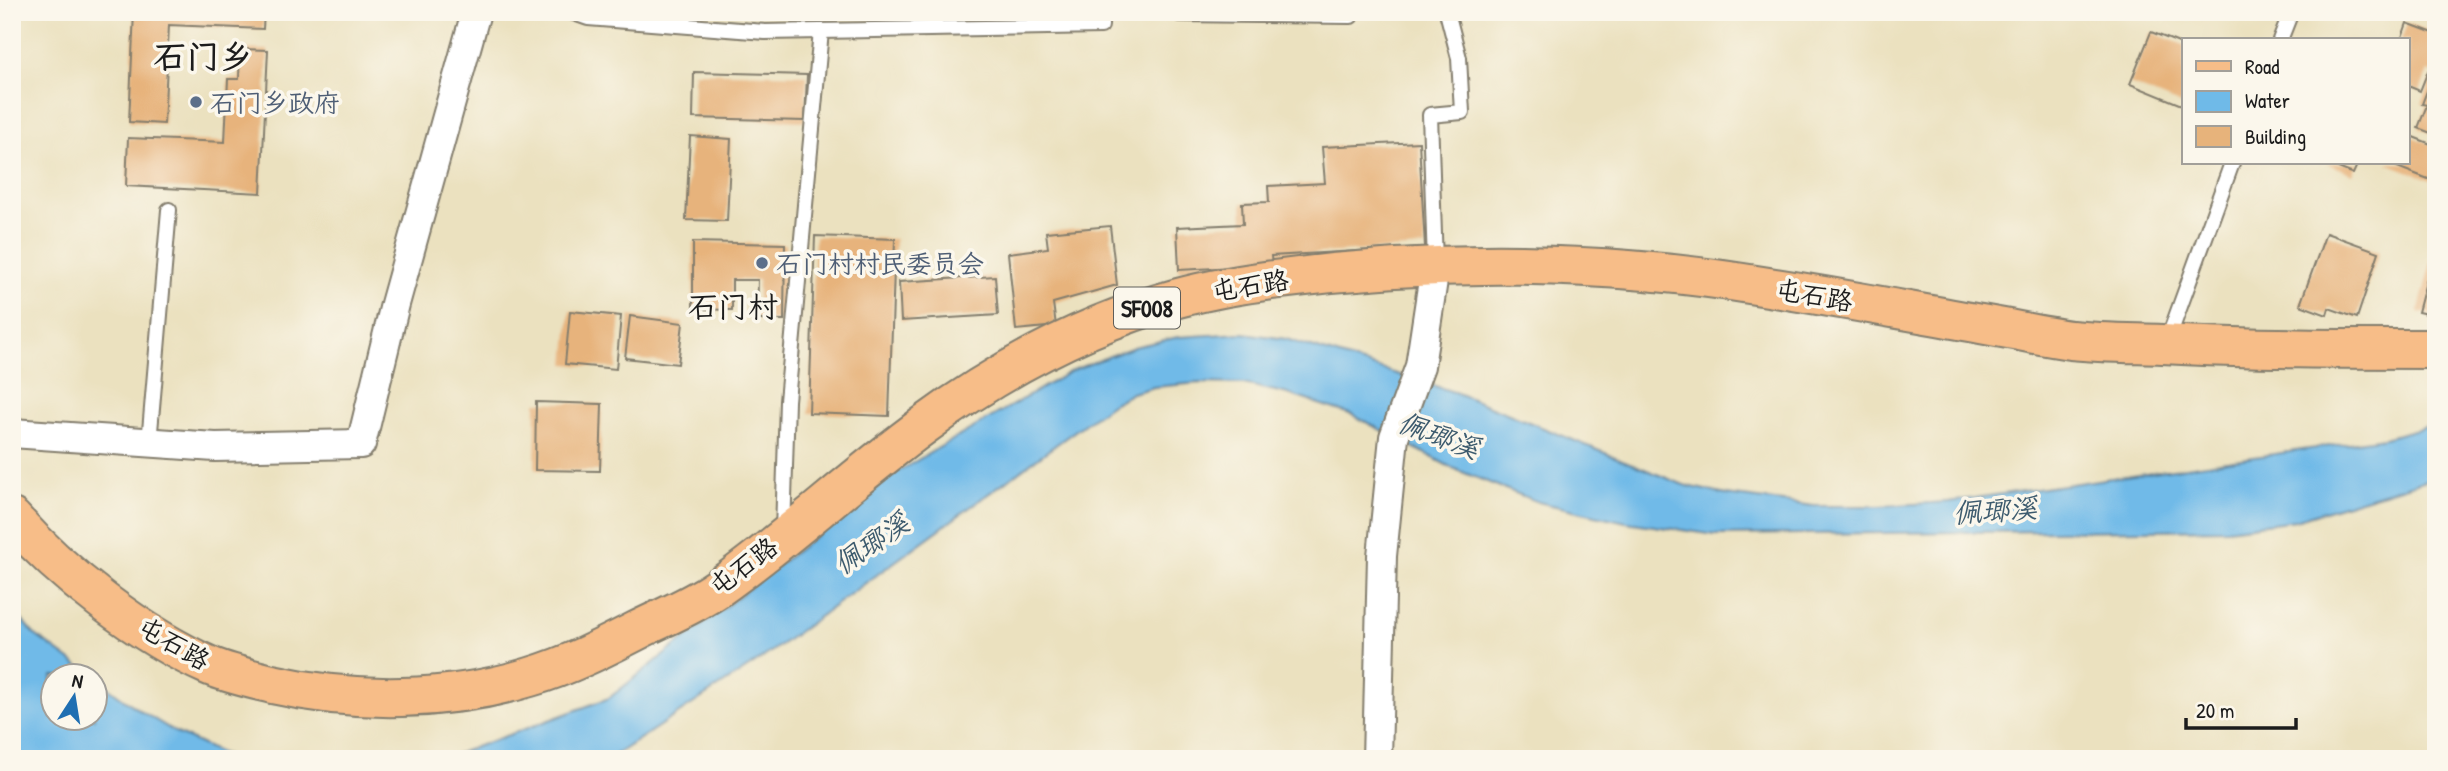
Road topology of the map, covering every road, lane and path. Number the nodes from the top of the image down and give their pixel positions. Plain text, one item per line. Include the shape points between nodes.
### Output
1 (476, 12) edge
2 (571, 12) edge
3 (1101, 12) edge
4 (1179, 12) edge
5 (1351, 12) edge
6 (1447, 12) edge
7 (2291, 12) edge
8 (821, 31) junction
9 (2281, 38) edge
10 (2232, 164) edge
11 (169, 210) dead end
12 (1435, 267) junction
13 (2166, 345) junction
14 (2436, 349) edge
15 (12, 433) edge
16 (149, 443) junction
17 (12, 518) edge
18 (783, 536) junction
19 (1377, 759) edge

1 - 16 street via 361,444 215,447
2 - 8 lane via 588,18 765,32
3 - 8 lane via 1101,26
4 - 5 lane via 1351,16
6 - 12 lane via 1459,58 1462,112 1430,115
7 - 9 lane
8 - 18 lane via 787,401
10 - 13 lane
11 - 16 lane
12 - 13 main road, 屯石路 / SF008 via 1527,266 1684,275 2074,340
12 - 18 main road, 屯石路 / SF008 via 1280,279 1180,297 1122,317 1015,366 966,395
12 - 19 street via 1420,366 1394,437 1382,556
13 - 14 main road, 屯石路 / SF008
15 - 16 street
17 - 18 main road, 屯石路 / SF008 via 103,600 212,667 295,689 378,697 499,686 575,662 714,591

